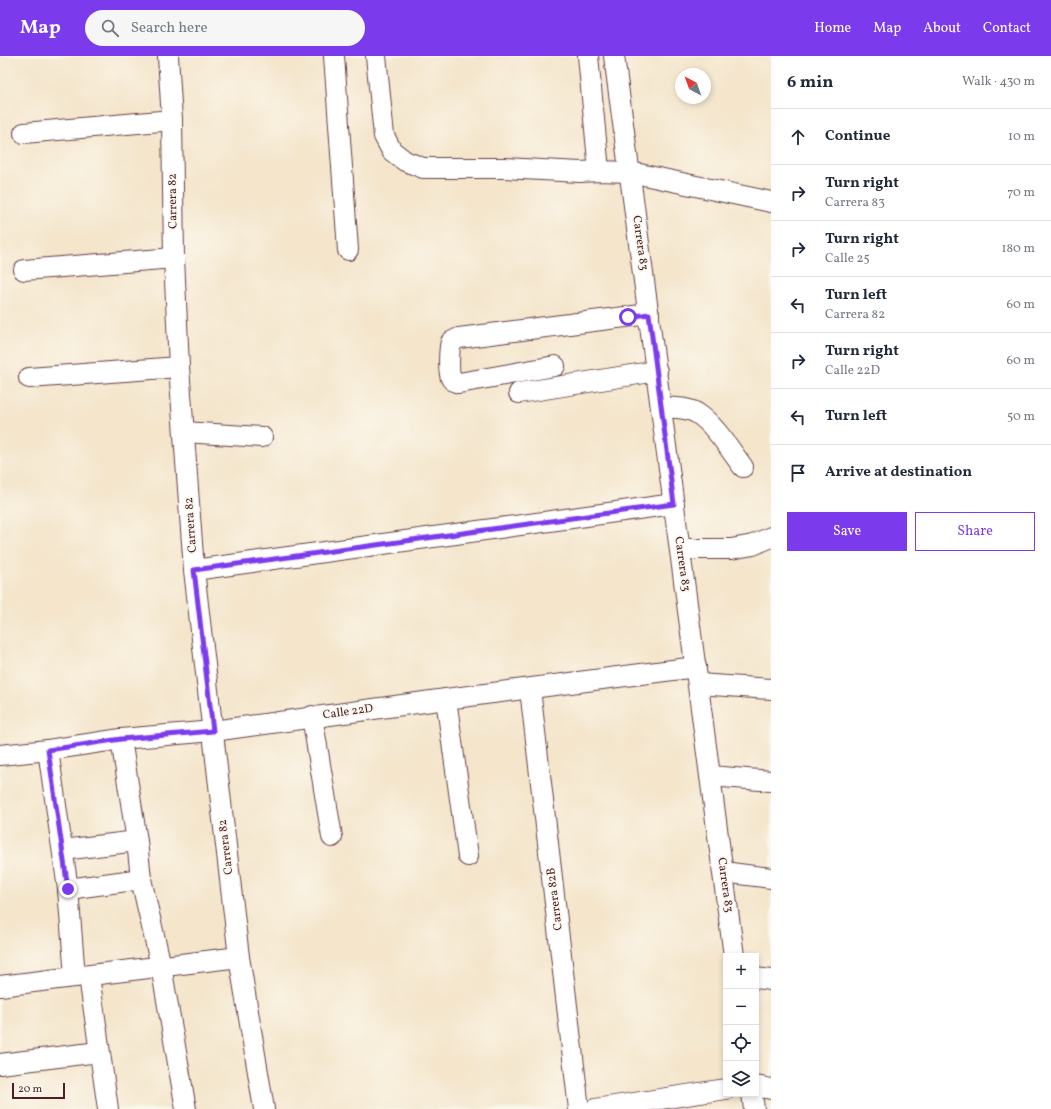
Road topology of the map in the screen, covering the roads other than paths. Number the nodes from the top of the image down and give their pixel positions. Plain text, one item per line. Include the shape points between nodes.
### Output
1 (168, 56) edge
2 (334, 56) edge
3 (376, 56) edge
4 (588, 56) edge
5 (614, 56) edge
6 (172, 120) junction
7 (24, 133) dead end
8 (598, 170) junction
9 (630, 172) junction
10 (771, 202) edge
11 (348, 250) dead end
12 (174, 258) junction
13 (24, 270) dead end
14 (649, 314) junction
15 (179, 366) junction
16 (556, 366) dead end
17 (657, 371) junction
18 (29, 378) dead end
19 (519, 393) dead end
20 (661, 407) junction
21 (184, 432) junction
22 (262, 437) dead end
23 (743, 467) dead end
24 (674, 504) junction
25 (771, 537) edge
26 (680, 549) junction
27 (194, 570) junction
28 (697, 676) junction
29 (530, 689) junction
30 (771, 689) edge
31 (446, 699) junction
32 (312, 716) junction
33 (213, 731) junction
34 (121, 739) junction
35 (48, 750) junction
36 (0, 755) edge
37 (710, 776) junction
38 (771, 781) edge
39 (332, 837) dead end
40 (137, 841) junction
41 (64, 850) junction
42 (468, 856) dead end
43 (723, 872) junction
44 (771, 878) edge
45 (141, 879) junction
46 (68, 889) junction
47 (734, 953) edge
48 (239, 957) junction
49 (161, 966) junction
50 (82, 977) junction
51 (759, 978) edge
52 (771, 980) edge
53 (0, 986) edge
54 (99, 1052) junction
55 (0, 1064) edge
56 (759, 1087) edge
57 (723, 1089) edge
58 (771, 1089) edge
59 (752, 1097) edge
60 (259, 1108) edge
61 (108, 1109) edge
62 (186, 1109) edge
63 (579, 1109) edge
64 (595, 1109) edge
65 (754, 1109) edge

1 - 6 street, Carrera 82
2 - 11 street
3 - 8 street via 384,136 392,151 404,161 423,168 504,168 580,172
4 - 8 street
5 - 9 street, Carrera 83
6 - 7 street
6 - 12 street, Carrera 82
8 - 9 street
9 - 10 street
9 - 14 street, Carrera 83
12 - 13 street
12 - 15 street, Carrera 82
14 - 16 street via 458,338 451,342 449,347 450,377 459,383
14 - 17 street, Carrera 83
15 - 18 street
15 - 21 street, Carrera 82
17 - 19 street
17 - 20 street, Carrera 83
20 - 23 street via 698,413
20 - 24 street, Carrera 83
21 - 22 street
21 - 27 street, Carrera 82
24 - 26 street, Carrera 83
24 - 27 street
25 - 26 street via 753,545 731,549
26 - 28 street, Carrera 83
27 - 33 street, Carrera 82
28 - 29 street, Calle 22D
28 - 30 street, Calle 22D
28 - 37 street, Carrera 83
29 - 31 street, Calle 22D
29 - 63 street, Carrera 82B
31 - 32 street, Calle 22D
31 - 42 street
32 - 33 street, Calle 22D
32 - 39 street
33 - 34 street, Calle 22D
33 - 48 street, Carrera 82
34 - 35 street, Calle 22D
34 - 40 street
35 - 36 street, Calle 22D
35 - 41 street
37 - 38 street
37 - 43 street, Carrera 83
40 - 41 street
40 - 45 street
41 - 46 street
43 - 44 street
43 - 47 street, Carrera 83
45 - 46 street
45 - 49 street
46 - 50 street
48 - 49 street
48 - 60 street, Carrera 82
49 - 50 street
49 - 62 street
50 - 53 street
50 - 54 street
51 - 52 street
54 - 55 street
54 - 61 street
56 - 58 street
57 - 64 street
59 - 65 street

